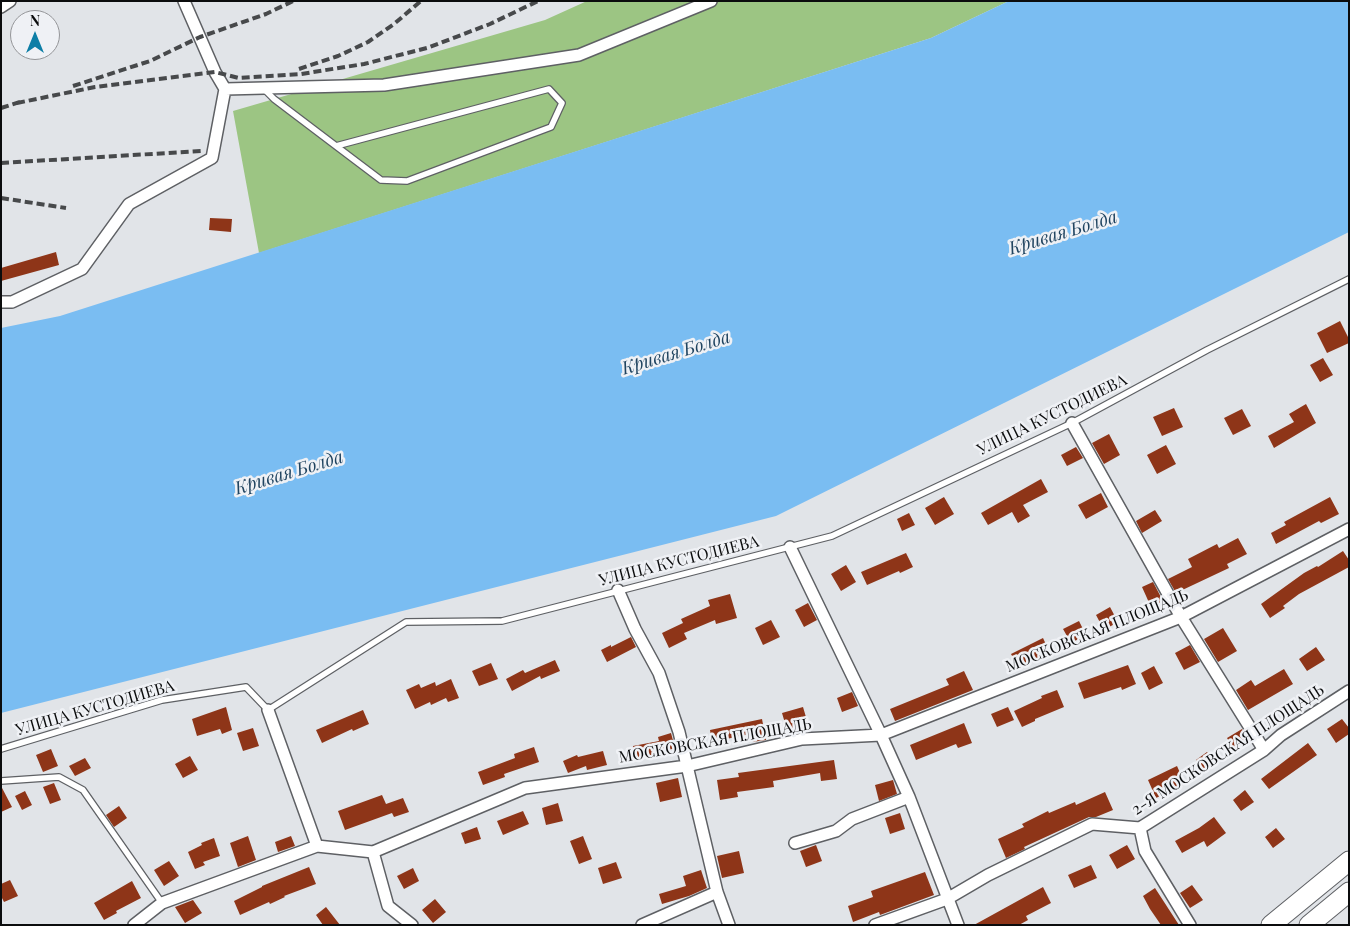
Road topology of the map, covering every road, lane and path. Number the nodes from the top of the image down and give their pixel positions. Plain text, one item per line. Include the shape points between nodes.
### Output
1 (10, 1) edge
2 (184, 1) edge
3 (711, 1) edge
4 (1, 7) edge
5 (263, 88) junction
6 (225, 89) junction
7 (336, 146) junction
8 (1349, 279) edge
9 (1, 302) edge
10 (1072, 423) junction
11 (1349, 529) edge
12 (790, 547) junction
13 (618, 590) junction
14 (1181, 617) junction
15 (1349, 691) edge
16 (268, 710) junction
17 (881, 735) junction
18 (1, 749) edge
19 (1264, 750) junction
20 (687, 766) junction
21 (1, 781) edge
22 (909, 797) junction
23 (1140, 828) junction
24 (795, 843) dead end
25 (316, 846) junction
26 (373, 852) junction
27 (1349, 861) edge
28 (717, 892) junction
29 (1349, 892) edge
30 (947, 899) junction
31 (162, 903) junction
32 (134, 925) edge
33 (412, 925) edge
34 (642, 925) edge
35 (729, 925) edge
36 (875, 925) edge
37 (958, 925) edge
38 (1190, 925) edge
39 (1271, 925) edge
40 (1309, 925) edge

1 - 4 street
2 - 6 street
3 - 5 street via 579,55 384,85
5 - 6 street
5 - 7 lane
6 - 9 street via 212,158 129,204 82,270 12,302
7 - 7 lane via 381,180 407,181 551,126 562,103 549,90
8 - 10 lane, УЛИЦА КУСТОДИЕВА via 1207,350
10 - 12 lane, УЛИЦА КУСТОДИЕВА via 832,536
10 - 14 street
11 - 14 street, МОСКОВСКАЯ ПЛОЩАДЬ
12 - 13 lane, УЛИЦА КУСТОДИЕВА
12 - 17 street
13 - 16 lane, УЛИЦА КУСТОДИЕВА via 502,621 406,622
13 - 20 street via 659,673
14 - 17 street, МОСКОВСКАЯ ПЛОЩАДЬ
14 - 19 street
15 - 19 street, 2-Я МОСКОВСКАЯ ПЛОЩАДЬ via 1281,735
16 - 18 lane, УЛИЦА КУСТОДИЕВА via 246,687 162,700
16 - 25 street
17 - 20 street, МОСКОВСКАЯ ПЛОЩАДЬ via 802,739
17 - 22 street
19 - 23 street, 2-Я МОСКОВСКАЯ ПЛОЩАДЬ
20 - 26 street, МОСКОВСКАЯ ПЛОЩАДЬ via 525,788
20 - 28 street
21 - 31 lane via 59,777 83,790
22 - 24 street via 852,819 836,831
22 - 30 street
23 - 30 street, 2-Я МОСКОВСКАЯ ПЛОЩАДЬ via 1092,824
23 - 38 street via 1145,851
25 - 26 street, МОСКОВСКАЯ ПЛОЩАДЬ
25 - 31 street, МОСКОВСКАЯ ПЛОЩАДЬ
26 - 33 street via 388,906
27 - 39 main road
28 - 34 street
28 - 35 street
29 - 40 main road
30 - 36 street, 2-Я МОСКОВСКАЯ ПЛОЩАДЬ
30 - 37 street
31 - 32 street, МОСКОВСКАЯ ПЛОЩАДЬ

